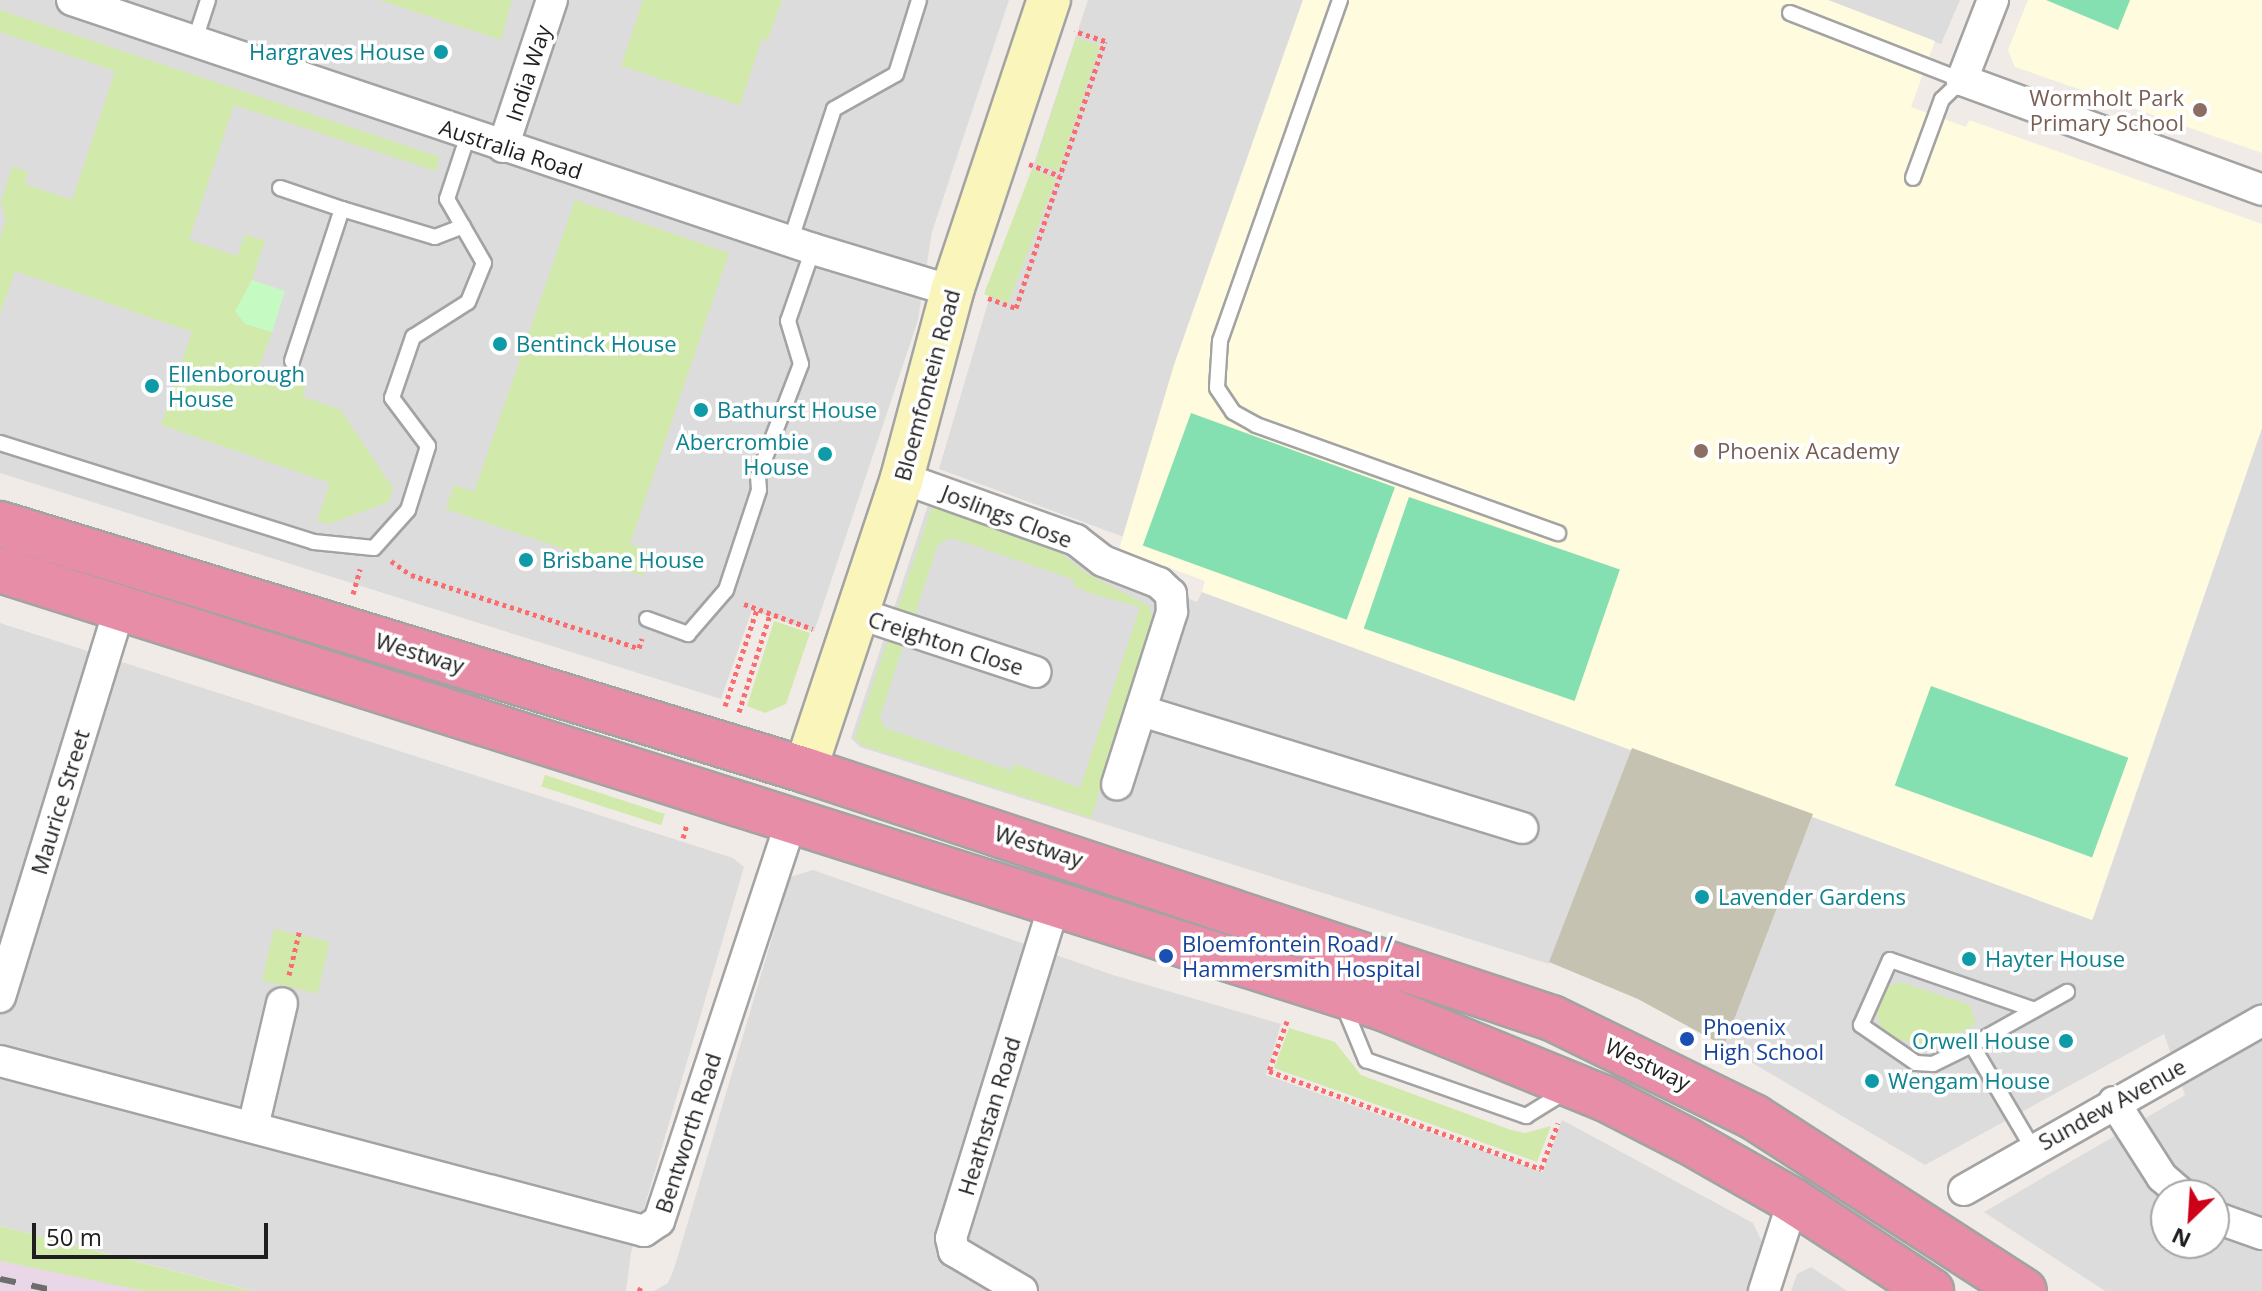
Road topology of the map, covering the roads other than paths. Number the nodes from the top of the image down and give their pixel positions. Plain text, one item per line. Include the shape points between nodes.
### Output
1 (72, 0) edge
2 (208, 0) edge
3 (552, 0) edge
4 (919, 0) edge
5 (1340, 0) edge
6 (1993, 0) edge
7 (1790, 13) dead end
8 (1060, 15) edge
9 (194, 43) junction
10 (1962, 80) junction
11 (468, 135) junction
12 (503, 147) junction
13 (1913, 178) dead end
14 (280, 188) dead end
15 (2262, 190) edge
16 (342, 209) junction
17 (463, 226) junction
18 (801, 246) junction
19 (968, 294) junction
20 (292, 361) dead end
21 (0, 443) edge
22 (902, 478) junction
23 (0, 524) edge
24 (1558, 533) dead end
25 (0, 570) edge
26 (120, 607) junction
27 (857, 613) junction
28 (647, 619) road end
29 (1035, 672) dead end
30 (1142, 711) junction
31 (805, 770) junction
32 (1117, 784) dead end
33 (790, 824) junction
34 (1522, 828) dead end
35 (1054, 906) junction
36 (2067, 992) dead end
37 (0, 997) edge
38 (282, 1003) road end
39 (2035, 1010) junction
40 (2262, 1021) edge
41 (1972, 1045) junction
42 (0, 1061) edge
43 (2114, 1102) junction
44 (253, 1127) junction
45 (2032, 1147) junction
46 (2164, 1179) edge
47 (1964, 1190) dead end
48 (1793, 1201) junction
49 (2230, 1223) edge
50 (2262, 1234) edge
51 (1019, 1290) edge
52 (1764, 1291) edge
53 (1931, 1291) edge
54 (2024, 1291) edge

1 - 9 street, Australia Road
2 - 9 lane
3 - 12 street, India Way
4 - 18 lane via 896,74 834,109
5 - 24 lane via 1220,341 1217,388 1233,412 1256,425
6 - 10 street
7 - 10 lane
8 - 19 street, Bloemfontein Road
9 - 11 street, Australia Road
10 - 13 lane via 1942,99
10 - 15 street
11 - 12 street, Australia Road
11 - 17 lane via 447,199
12 - 18 street, Australia Road
14 - 16 lane
16 - 17 lane via 435,237
16 - 20 lane
17 - 21 lane via 484,263 468,302 413,337 392,398 428,446 408,510 374,548 314,542
18 - 19 street, Australia Road
18 - 28 lane via 788,321 801,364 758,476 759,490 726,590 688,634
19 - 22 street, Bloemfontein Road
22 - 27 street, Bloemfontein Road
22 - 30 street, Joslings Close via 1076,540 1103,561 1159,583 1171,594 1172,612
23 - 31 highway, Westway
25 - 26 highway
26 - 33 highway
26 - 37 street, Maurice Street
27 - 29 street, Creighton Close
27 - 31 street, Bloemfontein Road
30 - 32 street, Joslings Close
30 - 34 street
31 - 54 highway, Westway via 1552,1018 1754,1117
33 - 35 highway
33 - 44 street, Bentworth Road via 659,1221 652,1229 633,1230
35 - 48 highway via 1339,995
35 - 51 street, Heathstan Road via 951,1238 954,1251
36 - 39 lane
38 - 44 street
39 - 41 lane
39 - 41 lane via 1890,960 1861,1025 1916,1063 1933,1064
40 - 43 street, Sundew Avenue
41 - 45 lane
42 - 44 street, Bentworth Road
43 - 45 street, Sundew Avenue
43 - 46 street
45 - 47 street, Sundew Avenue
48 - 52 street
48 - 53 highway
49 - 50 street

